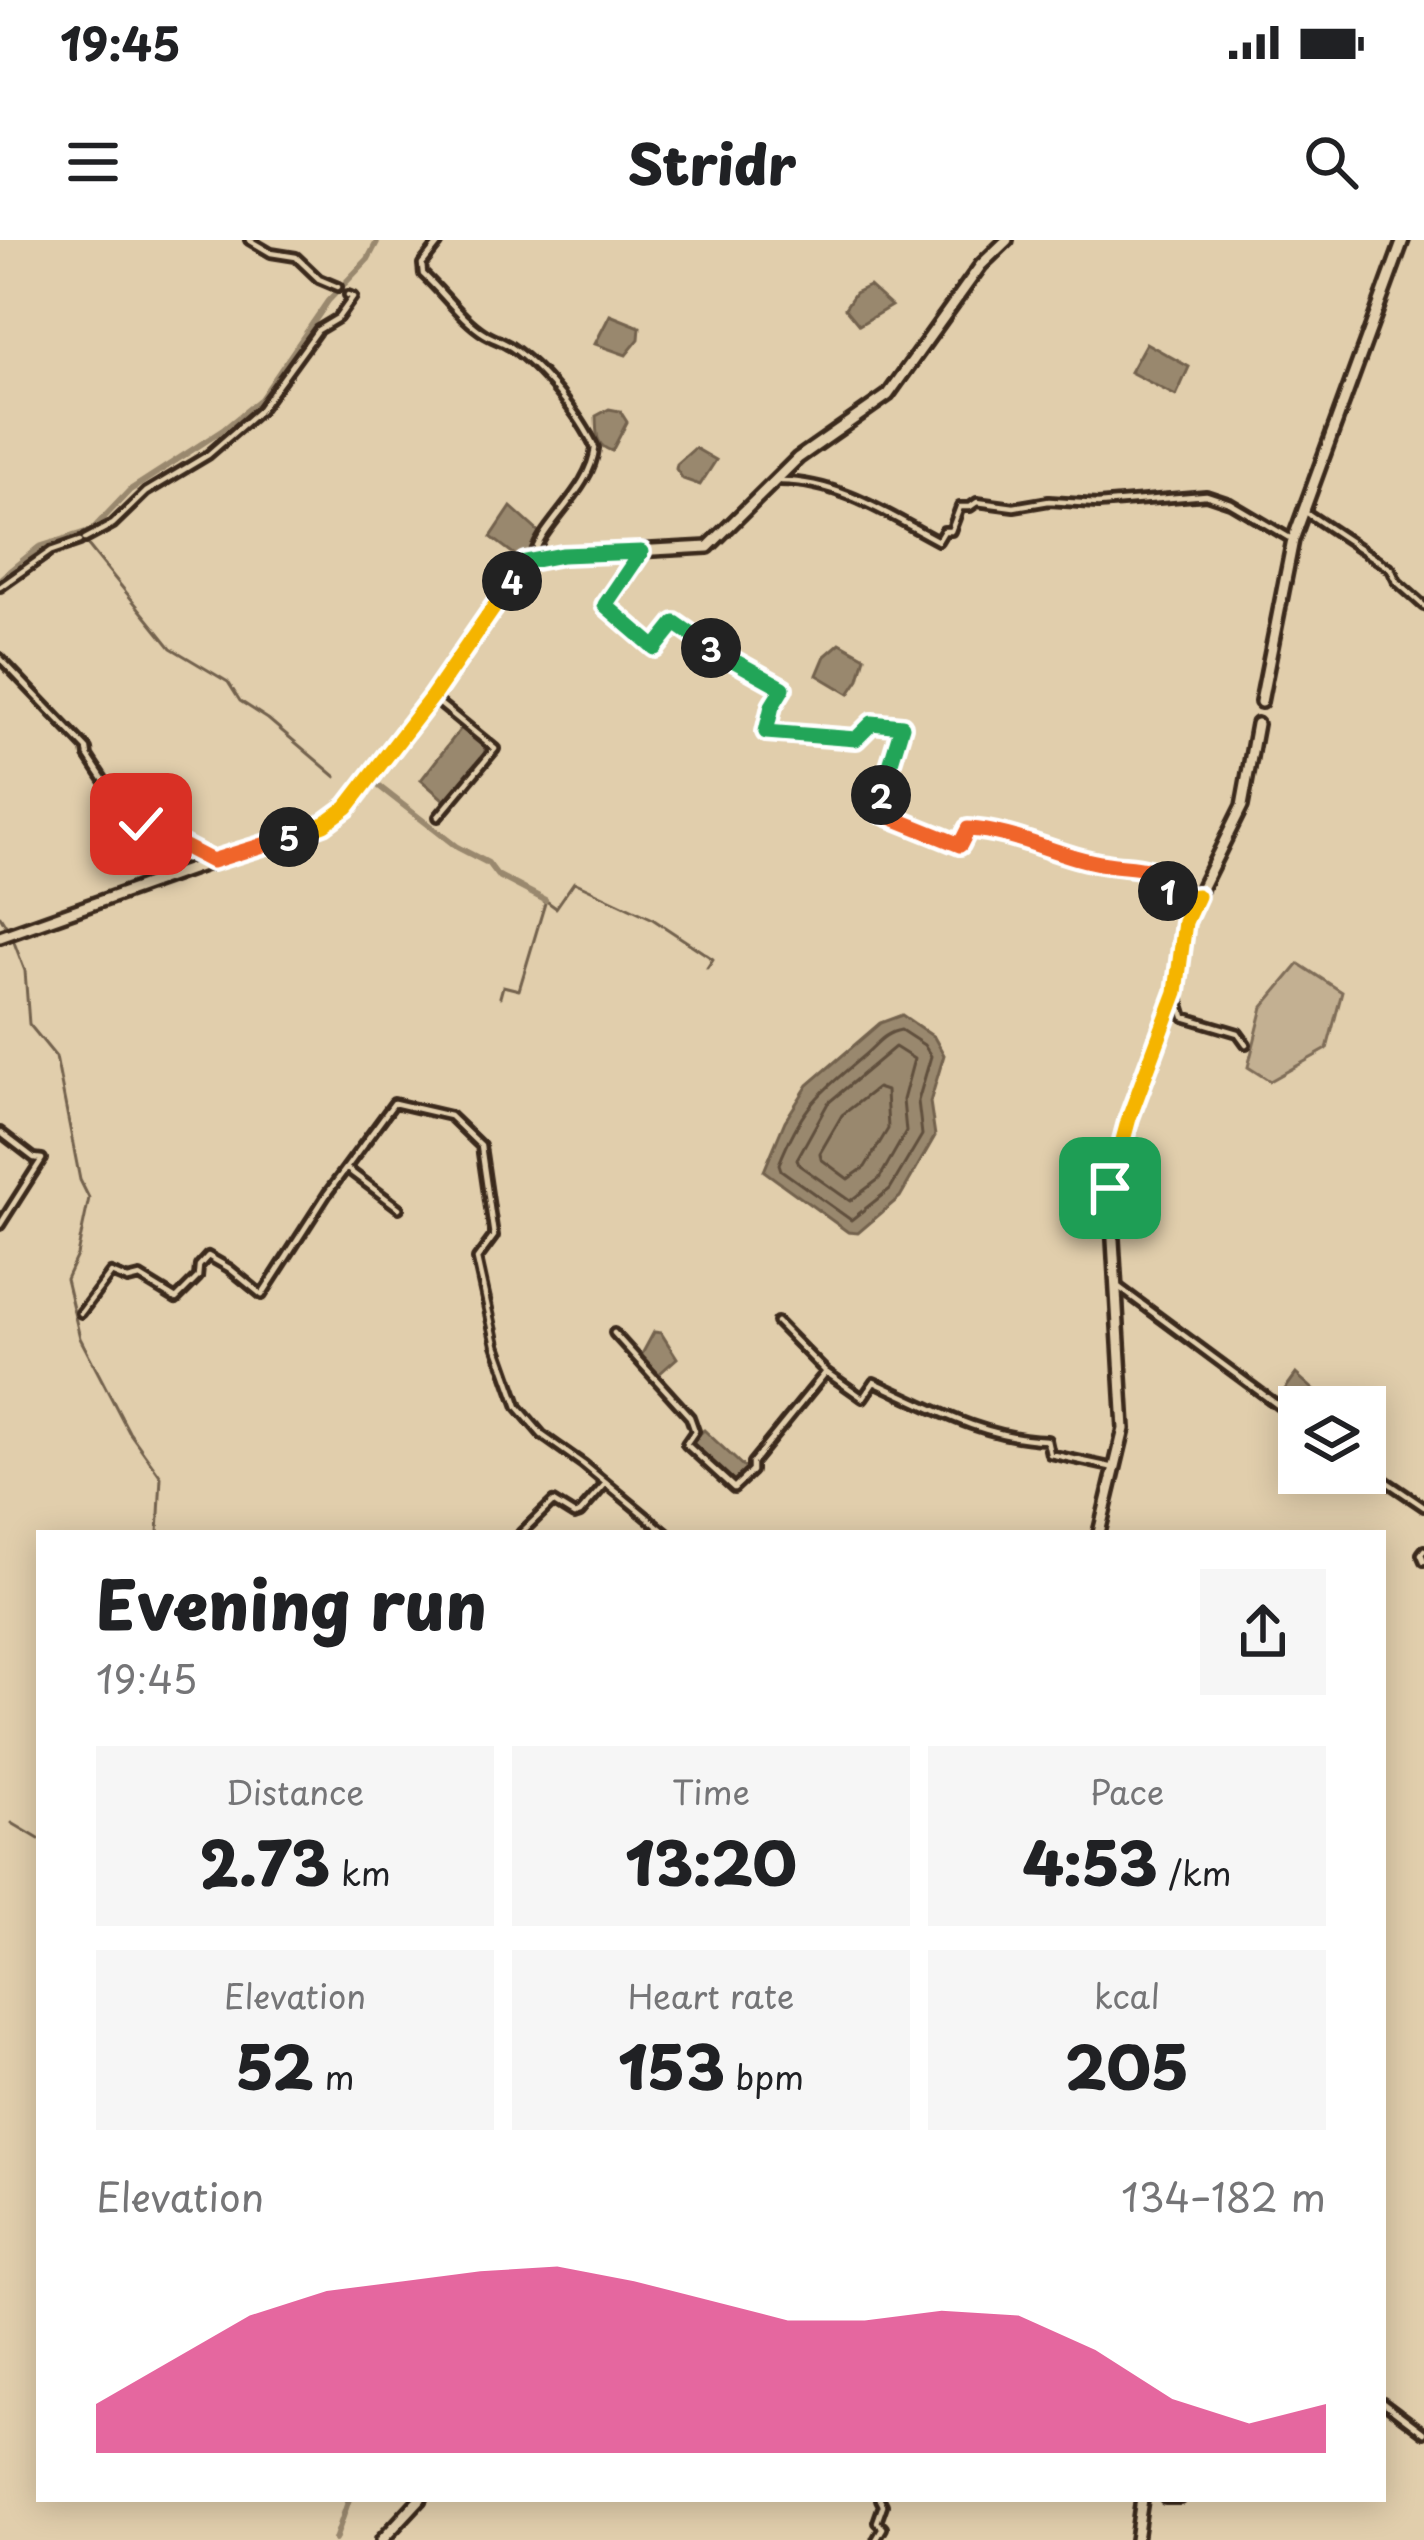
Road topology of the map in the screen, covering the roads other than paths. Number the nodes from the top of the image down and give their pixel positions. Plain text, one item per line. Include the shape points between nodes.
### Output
1 (249, 240) edge
2 (433, 240) edge
3 (1403, 240) edge
4 (1002, 242) edge
5 (338, 286) dead end
6 (348, 295) dead end
7 (776, 482) junction
8 (1304, 511) junction
9 (1293, 540) junction
10 (641, 552) junction
11 (533, 560) junction
12 (0, 587) edge
13 (1424, 606) edge
14 (0, 658) edge
15 (432, 697) junction
16 (1261, 702) dead end
17 (1257, 724) dead end
18 (437, 817) dead end
19 (212, 861) junction
20 (1197, 896) junction
21 (1, 937) edge
22 (1176, 992) junction
23 (1246, 1044) dead end
24 (0, 1132) edge
25 (346, 1168) junction
26 (400, 1208) dead end
27 (0, 1225) edge
28 (1114, 1284) junction
29 (81, 1312) dead end
30 (777, 1322) dead end
31 (614, 1333) dead end
32 (826, 1372) junction
33 (1278, 1405) edge
34 (1115, 1468) junction
35 (1386, 1481) edge
36 (606, 1483) junction
37 (1424, 1507) edge
38 (523, 1530) edge
39 (662, 1530) edge
40 (1100, 1530) edge
41 (1424, 1550) edge
42 (1424, 1561) edge
43 (1386, 2404) edge
44 (1424, 2433) edge
45 (417, 2502) edge
46 (882, 2502) edge
47 (1142, 2502) edge
48 (382, 2540) edge
49 (876, 2540) edge
50 (1136, 2540) edge

1 - 5 street via 296,256
2 - 11 street via 422,274 485,334 539,370 596,448
3 - 8 main road
4 - 7 main road via 888,394
6 - 12 street via 338,318 318,330 260,410 208,455 146,492 113,524 51,551
7 - 9 street via 837,492 938,541 960,507 977,502 1014,507 1206,495
7 - 10 main road via 708,547
8 - 9 main road
8 - 13 street via 1391,569
9 - 16 main road
10 - 11 main road
10 - 20 street via 605,605 655,648 675,623 783,688 766,732 856,739 872,723 902,726 878,812 960,845 968,829 980,830 1103,864 1155,869 1169,883 1167,899
11 - 15 main road
14 - 19 street via 87,749 119,805
15 - 18 street via 495,749
15 - 19 main road via 332,819
17 - 20 main road via 1241,806
19 - 21 main road
20 - 22 main road via 1185,922
22 - 23 street via 1184,1017 1240,1031
22 - 28 main road via 1110,1188
24 - 27 street via 42,1159
25 - 26 street
25 - 29 street via 262,1295 208,1256 176,1299 140,1276 111,1274
25 - 36 street via 394,1103 450,1116 481,1146 494,1237 477,1259 505,1376 542,1435
28 - 33 street
28 - 34 main road via 1124,1430
30 - 32 street
31 - 32 street via 690,1417 695,1431 686,1444 734,1488
32 - 34 street via 854,1396 862,1398 874,1382 1010,1439 1048,1440 1050,1454
34 - 40 main road
35 - 37 street
36 - 38 street via 580,1514 553,1502
36 - 39 street
41 - 42 street
43 - 44 street
45 - 48 main road
46 - 49 street via 877,2522 884,2528
47 - 50 main road

